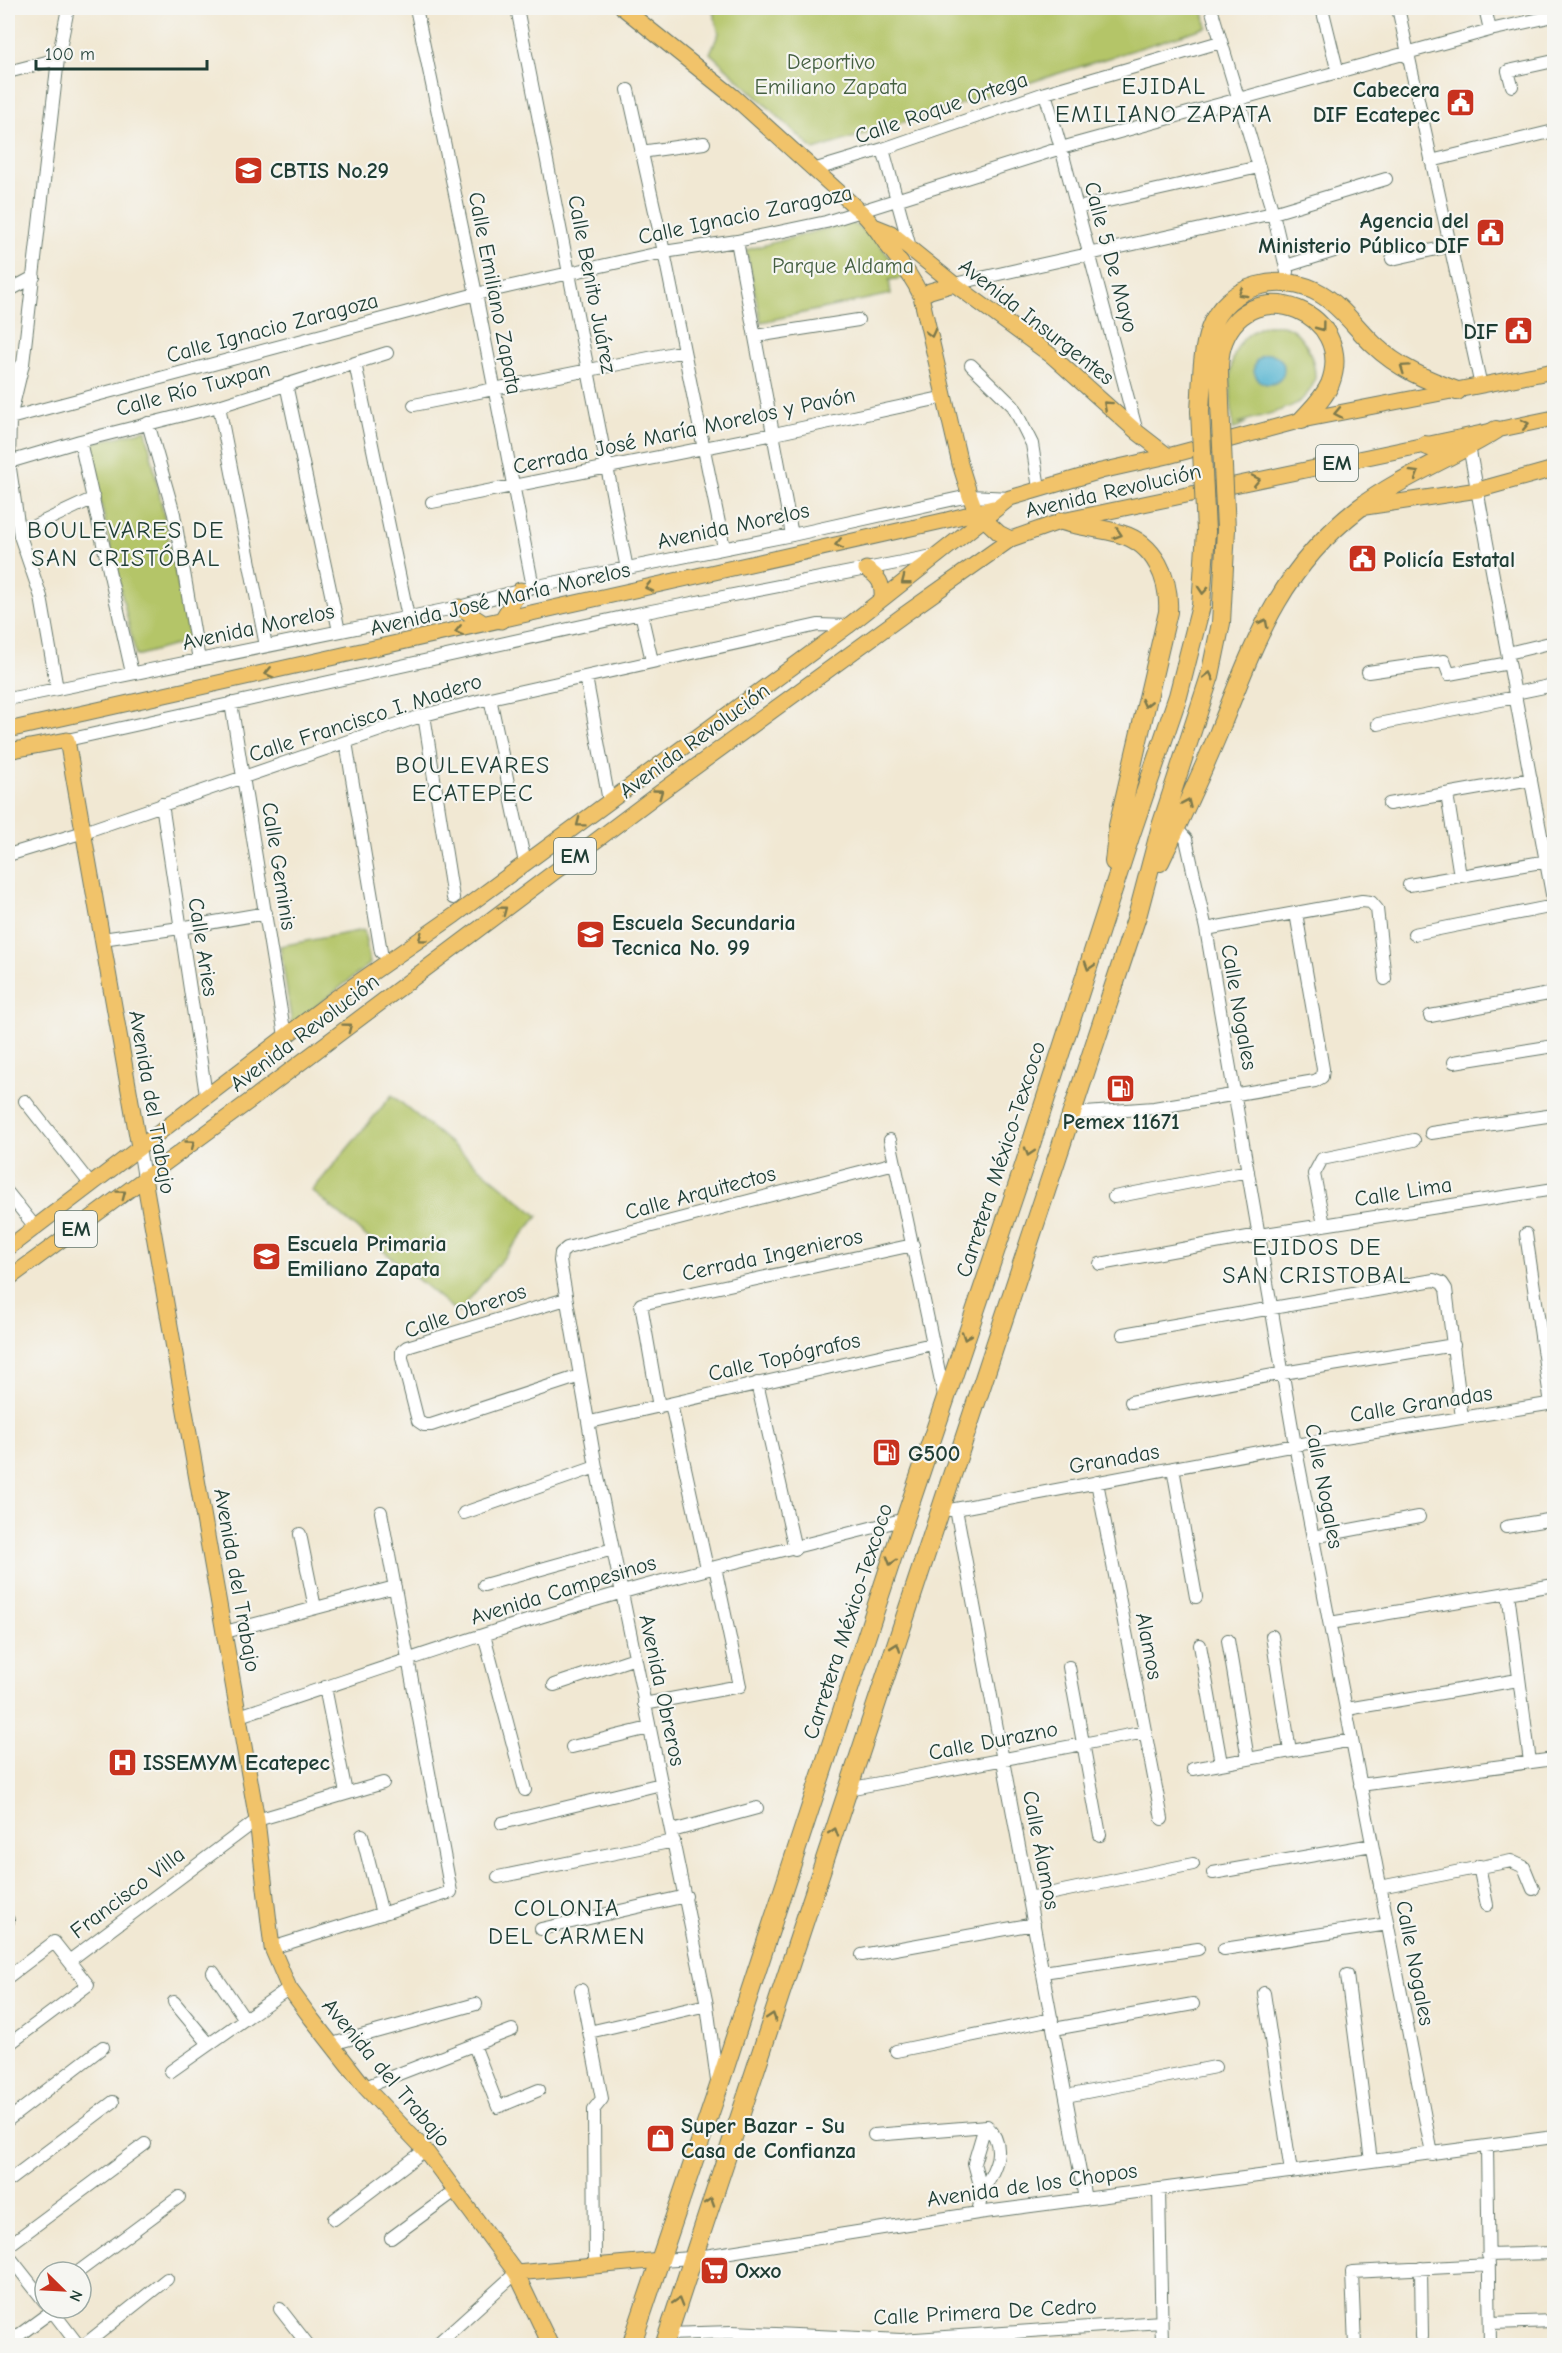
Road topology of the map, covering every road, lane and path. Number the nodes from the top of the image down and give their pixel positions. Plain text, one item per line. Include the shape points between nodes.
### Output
1 (68, 8) edge
2 (416, 8) edge
3 (517, 8) edge
4 (623, 8) edge
5 (1211, 8) edge
6 (1322, 8) edge
7 (1398, 8) edge
8 (1485, 8) edge
9 (1554, 16) edge
10 (1490, 30) junction
11 (1220, 42) junction
12 (1407, 54) junction
13 (58, 59) junction
14 (1554, 61) edge
15 (8, 72) edge
16 (1338, 73) junction
17 (1512, 86) dead end
18 (628, 90) dead end
19 (1045, 93) junction
20 (1237, 99) junction
21 (1554, 131) edge
22 (704, 143) dead end
23 (1061, 148) junction
24 (883, 149) junction
25 (641, 152) junction
26 (1431, 161) junction
27 (1259, 167) junction
28 (813, 170) junction
29 (1386, 179) dead end
30 (897, 198) junction
31 (1077, 208) junction
32 (861, 212) junction
33 (1273, 213) junction
34 (876, 226) junction
35 (737, 241) junction
36 (1450, 246) junction
37 (911, 251) junction
38 (1334, 251) dead end
39 (664, 252) junction
40 (1089, 253) junction
41 (1392, 259) dead end
42 (570, 273) junction
43 (34, 277) junction
44 (954, 284) junction
45 (8, 291) edge
46 (476, 294) junction
47 (921, 296) junction
48 (858, 320) dead end
49 (756, 336) junction
50 (684, 351) junction
51 (387, 353) dead end
52 (355, 363) junction
53 (23, 364) junction
54 (971, 365) dead end
55 (588, 370) junction
56 (1554, 371) edge
57 (8, 376) edge
58 (286, 384) junction
59 (1481, 386) junction
60 (494, 389) junction
61 (1457, 391) junction
62 (945, 397) junction
63 (414, 405) dead end
64 (219, 406) junction
65 (10, 418) junction
66 (1554, 418) edge
67 (1302, 420) junction
68 (148, 423) junction
69 (1496, 430) junction
70 (1137, 432) junction
71 (774, 434) junction
72 (80, 441) junction
73 (1425, 445) junction
74 (1469, 446) junction
75 (704, 448) junction
76 (1451, 455) junction
77 (1168, 456) junction
78 (9, 462) edge
79 (608, 467) junction
80 (1554, 469) edge
81 (513, 486) junction
82 (1040, 488) junction
83 (1478, 490) junction
84 (10, 493) edge
85 (970, 496) junction
86 (94, 498) junction
87 (432, 502) dead end
88 (1005, 502) junction
89 (1359, 508) junction
90 (981, 516) junction
91 (1062, 521) junction
92 (792, 535) junction
93 (20, 536) junction
94 (1011, 539) junction
95 (724, 548) junction
96 (939, 555) junction
97 (627, 569) junction
98 (866, 569) junction
99 (526, 589) junction
100 (882, 599) junction
101 (459, 607) junction
102 (641, 613) junction
103 (408, 617) junction
104 (501, 621) junction
105 (485, 624) junction
106 (848, 626) junction
107 (339, 631) junction
108 (1554, 642) edge
109 (266, 646) junction
110 (1509, 658) junction
111 (199, 660) junction
112 (652, 661) junction
113 (1368, 672) dead end
114 (132, 674) junction
115 (586, 677) junction
116 (1554, 685) edge
117 (57, 689) junction
118 (1516, 695) junction
119 (490, 698) junction
120 (8, 699) edge
121 (231, 703) junction
122 (424, 715) junction
123 (61, 720) junction
124 (1378, 724) dead end
125 (8, 730) edge
126 (67, 740) junction
127 (346, 742) junction
128 (8, 749) edge
129 (244, 778) junction
130 (1531, 779) junction
131 (1447, 794) junction
132 (609, 801) junction
133 (162, 804) junction
134 (1389, 804) dead end
135 (1176, 828) junction
136 (84, 832) junction
137 (8, 855) edge
138 (1550, 860) edge
139 (525, 863) junction
140 (1460, 876) junction
141 (1409, 885) dead end
142 (453, 898) dead end
143 (1554, 902) edge
144 (1107, 911) junction
145 (266, 913) junction
146 (1138, 913) junction
147 (1296, 913) junction
148 (180, 928) junction
149 (1206, 929) junction
150 (1414, 934) dead end
151 (102, 939) junction
152 (381, 952) dead end
153 (1385, 979) dead end
154 (1554, 993) edge
155 (1430, 1016) dead end
156 (285, 1036) junction
157 (1554, 1046) edge
158 (1454, 1062) dead end
159 (1234, 1094) junction
160 (206, 1095) junction
161 (26, 1101) dead end
162 (1072, 1114) junction
163 (1554, 1115) edge
164 (1431, 1133) dead end
165 (890, 1140) dead end
166 (1414, 1140) dead end
167 (139, 1147) junction
168 (895, 1162) junction
169 (1248, 1171) junction
170 (144, 1178) junction
171 (91, 1185) junction
172 (1554, 1190) edge
173 (8, 1193) edge
174 (1114, 1197) dead end
175 (1324, 1225) junction
176 (36, 1228) junction
177 (1526, 1234) dead end
178 (1259, 1235) junction
179 (912, 1245) junction
180 (8, 1248) edge
181 (1100, 1264) dead end
182 (8, 1279) edge
183 (566, 1299) junction
184 (1272, 1308) junction
185 (1123, 1334) dead end
186 (932, 1344) junction
187 (1454, 1345) junction
188 (1283, 1373) junction
189 (580, 1376) junction
190 (757, 1383) junction
191 (945, 1400) junction
192 (1131, 1402) dead end
193 (1552, 1403) edge
194 (665, 1405) junction
195 (1462, 1418) junction
196 (590, 1422) junction
197 (1295, 1445) junction
198 (596, 1467) junction
199 (1173, 1468) junction
200 (1096, 1482) junction
201 (949, 1510) junction
202 (381, 1512) dead end
203 (464, 1513) dead end
204 (1419, 1517) dead end
205 (904, 1519) junction
206 (1554, 1519) edge
207 (1506, 1527) dead end
208 (300, 1534) dead end
209 (1313, 1537) junction
210 (795, 1548) junction
211 (613, 1549) junction
212 (711, 1567) junction
213 (484, 1585) dead end
214 (1554, 1585) edge
215 (395, 1587) junction
216 (621, 1593) junction
217 (1508, 1593) junction
218 (1196, 1597) dead end
219 (315, 1608) junction
220 (1330, 1623) junction
221 (225, 1632) junction
222 (484, 1635) junction
223 (1272, 1636) dead end
224 (1228, 1640) dead end
225 (1200, 1645) dead end
226 (635, 1658) junction
227 (408, 1659) junction
228 (1069, 1667) dead end
229 (1518, 1680) junction
230 (554, 1685) dead end
231 (325, 1687) junction
232 (644, 1704) junction
233 (1347, 1709) junction
234 (239, 1716) junction
235 (649, 1728) junction
236 (1145, 1732) junction
237 (1352, 1740) junction
238 (1083, 1744) junction
239 (572, 1747) dead end
240 (1290, 1751) junction
241 (1004, 1759) junction
242 (1248, 1759) junction
243 (1554, 1759) edge
244 (1530, 1762) junction
245 (1221, 1763) junction
246 (1193, 1769) dead end
247 (383, 1783) dead end
248 (661, 1784) junction
249 (1360, 1785) junction
250 (848, 1789) junction
251 (525, 1790) dead end
252 (346, 1793) junction
253 (756, 1808) dead end
254 (1162, 1819) dead end
255 (257, 1820) junction
256 (502, 1823) dead end
257 (362, 1835) dead end
258 (1100, 1835) dead end
259 (673, 1836) junction
260 (1372, 1845) junction
261 (1193, 1864) dead end
262 (1479, 1866) junction
263 (1213, 1873) dead end
264 (498, 1877) dead end
265 (1380, 1887) junction
266 (1533, 1889) dead end
267 (686, 1896) junction
268 (1029, 1898) junction
269 (1487, 1905) dead end
270 (382, 1914) junction
271 (1034, 1924) junction
272 (1388, 1924) junction
273 (541, 1929) dead end
274 (272, 1948) junction
275 (1198, 1949) dead end
276 (1224, 1949) dead end
277 (862, 1955) dead end
278 (69, 1961) junction
279 (213, 1972) dead end
280 (1043, 1972) junction
281 (1347, 1975) dead end
282 (8, 1977) edge
283 (289, 1988) junction
284 (581, 1990) dead end
285 (1264, 1993) dead end
286 (174, 2002) dead end
287 (476, 2004) dead end
288 (1193, 2004) dead end
289 (707, 2005) junction
290 (245, 2019) junction
291 (1053, 2024) junction
292 (512, 2030) dead end
293 (589, 2032) junction
294 (209, 2044) junction
295 (332, 2044) junction
296 (8, 2045) edge
297 (474, 2045) junction
298 (103, 2047) dead end
299 (896, 2051) dead end
300 (1215, 2067) dead end
301 (171, 2072) dead end
302 (365, 2087) junction
303 (718, 2089) junction
304 (539, 2090) dead end
305 (1066, 2096) junction
306 (113, 2102) dead end
307 (8, 2120) edge
308 (987, 2126) junction
309 (874, 2135) dead end
310 (1554, 2137) edge
311 (145, 2145) dead end
312 (1486, 2146) junction
313 (424, 2150) junction
314 (1432, 2154) junction
315 (1371, 2162) junction
316 (1291, 2172) junction
317 (8, 2181) edge
318 (1159, 2189) junction
319 (455, 2191) junction
320 (982, 2192) junction
321 (179, 2197) dead end
322 (1085, 2199) junction
323 (978, 2213) junction
324 (334, 2219) dead end
325 (391, 2238) dead end
326 (8, 2246) edge
327 (1554, 2253) edge
328 (8, 2255) edge
329 (692, 2258) junction
330 (661, 2260) junction
331 (1489, 2260) junction
332 (93, 2261) edge
333 (595, 2267) junction
334 (1422, 2268) junction
335 (12, 2270) edge
336 (516, 2273) junction
337 (167, 2279) dead end
338 (33, 2290) edge
339 (280, 2309) dead end
340 (33, 2317) edge
341 (60, 2320) edge
342 (1554, 2321) edge
343 (1161, 2322) junction
344 (1490, 2323) junction
345 (1422, 2337) dead end
346 (666, 2340) edge
347 (983, 2340) edge
348 (8, 2343) edge
349 (81, 2346) edge
350 (309, 2346) edge
351 (435, 2346) edge
352 (551, 2346) edge
353 (631, 2346) edge
354 (1162, 2346) edge
355 (1354, 2346) edge
356 (1490, 2346) edge

1 - 13 street
2 - 46 street, Calle Emiliano Zapata
3 - 42 street, Calle Benito Juárez
4 - 28 main road, Avenida Insurgentes via 734,98
5 - 11 street
6 - 16 street
7 - 12 street
8 - 10 street
9 - 10 street, Calle Ignacio Zaragoza
10 - 12 street, Calle Ignacio Zaragoza
11 - 19 street, Calle Roque Ortega
11 - 20 street
12 - 16 street, Calle Ignacio Zaragoza
12 - 26 street
13 - 15 street
13 - 43 street
14 - 17 street via 1508,71
16 - 20 street, Calle Ignacio Zaragoza
18 - 25 street
19 - 23 street, Calle 5 De Mayo
19 - 24 street, Calle Roque Ortega
20 - 23 street, Calle Ignacio Zaragoza
20 - 27 street
21 - 26 street
22 - 25 street
23 - 30 street, Calle Ignacio Zaragoza
23 - 31 street, Calle 5 De Mayo
24 - 28 street, Calle Roque Ortega
24 - 30 street
25 - 39 street
26 - 36 street
27 - 31 street
27 - 33 street
28 - 32 main road, Avenida Insurgentes
29 - 33 street
30 - 32 street, Calle Ignacio Zaragoza
30 - 37 street
31 - 40 street, Calle 5 De Mayo
32 - 34 main road, Avenida Insurgentes
32 - 35 street, Calle Ignacio Zaragoza
33 - 38 street via 1287,269
33 - 40 street
34 - 37 main road, Avenida Insurgentes via 891,233
34 - 47 main road, Avenida Insurgentes via 913,278
35 - 39 street, Calle Ignacio Zaragoza
35 - 49 street
36 - 41 street
36 - 59 street
37 - 44 main road, Avenida Insurgentes
39 - 42 street, Calle Ignacio Zaragoza
39 - 50 street
40 - 44 street
40 - 70 street, Calle 5 De Mayo
42 - 46 street, Calle Ignacio Zaragoza
42 - 55 street, Calle Benito Juárez
43 - 45 street
43 - 53 street
44 - 47 main road
70 -> 44 main road, Avenida Insurgentes via 1052,356
46 - 60 street, Calle Emiliano Zapata
46 - 65 street, Calle Ignacio Zaragoza
47 -> 62 main road, Avenida Insurgentes
48 - 49 street
49 - 71 street
50 - 55 street
50 - 75 street
51 - 52 street, Calle Río Tuxpan
52 - 58 street, Calle Río Tuxpan
52 - 103 street
53 - 57 street
53 - 65 street
54 - 82 street via 1012,406 1032,444
55 - 60 street
55 - 79 street, Calle Benito Juárez
56 - 59 main road, EM
58 - 64 street, Calle Río Tuxpan
58 - 107 street
59 - 61 main road, EM
60 - 63 street
60 - 81 street, Calle Emiliano Zapata
61 -> 67 main road, Avenida Revolución / EM
61 -> 144 highway, bridge via 1416,376 1376,347 1323,295 1306,286 1287,282 1255,285 1236,295 1221,310 1210,327 1205,346 1200,411 1206,531 1202,606
62 - 71 street, Cerrada José María Morelos y Pavón
62 - 85 main road, Avenida Insurgentes
64 - 68 street, Calle Río Tuxpan
64 - 109 street
65 - 78 street
69 -> 66 main road, EM
67 - 77 main road, Avenida Revolución / EM
146 -> 67 highway, bridge via 1161,826 1210,676 1221,623 1226,529 1219,358 1234,324 1257,308 1287,305 1310,314 1330,340 1334,355 1329,385
68 - 72 street, Calle Río Tuxpan
68 - 111 street via 174,514
69 - 73 main road, Avenida Revolución / EM
69 - 74 highway
70 - 77 main road, Avenida Insurgentes
71 - 75 street, Cerrada José María Morelos y Pavón
71 - 92 street
72 - 78 street, Calle Río Tuxpan
72 - 86 street
73 - 76 highway
91 -> 73 main road, Avenida Revolución / EM
74 - 76 highway
74 - 83 street
75 - 79 street, Cerrada José María Morelos y Pavón
75 - 95 street
89 -> 76 highway
77 - 82 main road, Avenida Revolución / EM
78 - 84 street
79 - 81 street, Cerrada José María Morelos y Pavón
79 - 97 street, Calle Benito Juárez
80 - 83 main road
81 - 87 street, Cerrada José María Morelos y Pavón
81 - 99 street, Calle Emiliano Zapata
82 - 88 main road, Avenida Revolución / EM
83 - 89 main road
83 - 110 street
84 - 93 street
85 - 88 street, Avenida Morelos
85 - 90 main road, Avenida Insurgentes
85 - 92 street, Avenida Morelos
86 - 93 street
86 - 114 street
88 - 90 main road, Avenida José María Morelos
135 -> 89 highway via 1273,605 1301,565
90 - 94 main road, Avenida Insurgentes
90 - 96 main road, Avenida Revolución / EM
90 -> 104 main road, Avenida José María Morelos
91 - 94 main road, Avenida Revolución / EM
91 -> 144 highway via 1124,535 1140,543 1160,566 1167,586 1168,612 1118,826
92 - 95 street, Avenida Morelos
93 - 117 street via 41,597
170 -> 94 main road, Avenida Revolución / EM via 676,780
95 - 97 street, Avenida Morelos
96 - 98 street, Avenida José María Morelos
96 -> 100 main road, Avenida Revolución / EM
97 - 99 street, Avenida Morelos
98 - 100 main road via 878,576 883,586
98 - 102 street, Avenida José María Morelos
99 - 101 street, Avenida Morelos
99 - 104 main road
100 - 106 main road, Avenida Revolución / EM
101 - 103 street, Avenida Morelos
101 - 105 main road
102 - 112 street
102 - 121 street, Avenida José María Morelos
103 - 107 street, Avenida Morelos
104 - 105 main road, Avenida José María Morelos
105 -> 123 main road, Avenida José María Morelos
106 - 112 street, Calle Francisco I. Madero via 818,625
106 - 132 main road, Avenida Revolución / EM
107 - 109 street, Avenida Morelos
108 - 110 street
109 - 111 street, Avenida Morelos
110 - 113 street via 1449,674 1444,660
110 - 118 street
111 - 114 street, Avenida Morelos
112 - 115 street, Calle Francisco I. Madero
114 - 117 street, Avenida Morelos
115 - 119 street, Calle Francisco I. Madero
115 - 132 street
116 - 118 street
117 - 120 street, Avenida Morelos
118 - 124 street
118 - 130 street
119 - 122 street, Calle Francisco I. Madero
119 - 139 street
121 - 126 street, Avenida José María Morelos
121 - 129 street, Calle Geminis
122 - 127 street, Calle Francisco I. Madero
122 - 142 street
123 - 125 main road, Avenida José María Morelos
123 - 128 main road
126 - 128 main road, Avenida José María Morelos
126 - 136 main road, Avenida del Trabajo
127 - 129 street, Calle Francisco I. Madero
127 - 152 street
129 - 133 street, Calle Francisco I. Madero
129 - 145 street, Calle Geminis
130 - 131 street
130 - 138 street
131 - 134 street
131 - 140 street
132 -> 139 main road, Avenida Revolución / EM
133 - 136 street, Calle Francisco I. Madero
133 - 148 street, Calle Aries
135 - 146 highway
135 - 149 street, Calle Nogales via 1186,839
136 - 137 street, Calle Francisco I. Madero
136 - 151 main road, Avenida del Trabajo
138 - 140 street
138 - 143 street
139 -> 156 main road, Avenida Revolución / EM
140 - 141 street
143 - 150 street
144 -> 191 highway, Carretera México-Texcoco
145 - 148 street
145 - 156 street, Calle Geminis
146 - 162 highway
147 - 149 street
147 - 153 street via 1371,902 1377,909
147 - 159 street via 1322,1077
148 - 151 street
148 - 160 street, Calle Aries
149 - 159 street, Calle Nogales
151 - 167 main road, Avenida del Trabajo
154 - 155 street
156 - 160 main road, Avenida Revolución / EM
157 - 158 street
159 - 162 street via 1154,1108
159 - 169 street, Calle Nogales
160 - 167 main road, Avenida Revolución / EM
161 - 171 street
162 - 201 highway
163 - 164 street
165 - 168 street
166 - 175 street via 1322,1159 1314,1174
167 - 170 street, Avenida del Trabajo
167 - 171 main road, Avenida Revolución / EM
168 - 179 street
168 - 183 street, Calle Arquitectos via 567,1248 560,1261
169 - 174 street
169 - 178 street, Calle Nogales
182 -> 170 main road, Avenida Revolución / EM
170 - 221 main road, Avenida del Trabajo
171 - 176 main road, Avenida Revolución / EM
172 - 175 street, Calle Lima
173 - 176 street
175 - 178 street, Calle Lima
176 - 180 main road, Avenida Revolución / EM
177 - 193 street
178 - 181 street, Calle Lima
178 - 184 street, Calle Nogales
179 - 186 street
179 - 194 street, Cerrada Ingenieros via 641,1304
183 - 189 street, Avenida Obreros
183 - 189 street, Calle Obreros via 408,1347 402,1351 402,1358 418,1421 424,1425
184 - 185 street
184 - 187 street via 1434,1280 1446,1289
184 - 188 street, Calle Nogales
186 - 190 street, Calle Topógrafos
186 - 191 street
187 - 188 street
187 - 195 street
188 - 192 street
188 - 197 street, Calle Nogales
189 - 196 street, Avenida Obreros
190 - 194 street, Calle Topógrafos
190 - 210 street
191 - 205 highway, Carretera México-Texcoco
193 - 195 street, Calle Granadas
194 - 196 street, Calle Topógrafos
194 - 212 street
195 - 197 street, Calle Granadas
196 - 198 street, Avenida Obreros
197 - 199 street, Granadas
197 - 209 street, Calle Nogales
198 - 203 street
198 - 211 street, Avenida Obreros
199 - 200 street, Granadas
199 - 218 street
200 - 201 street, Granadas
200 - 236 street, Alamos
201 - 241 street, Calle Álamos
250 -> 201 highway
202 - 215 street
204 - 209 street
205 - 210 street, Avenida Campesinos
205 -> 303 highway, Carretera México-Texcoco
206 - 207 street
208 - 219 street
209 - 220 street, Calle Nogales
210 - 212 street, Avenida Campesinos
211 - 213 street
211 - 216 street, Avenida Obreros
212 - 216 street, Avenida Campesinos
212 - 232 street via 740,1686
214 - 217 street
215 - 219 street
215 - 227 street
216 - 222 street, Avenida Campesinos
216 - 226 street, Avenida Obreros
217 - 220 street
217 - 229 street
219 - 221 street
220 - 233 street, Calle Nogales
221 - 234 main road, Avenida del Trabajo
222 - 227 street, Avenida Campesinos
222 - 251 street
223 - 240 street
224 - 242 street
225 - 245 street
226 - 230 street
226 - 232 street, Avenida Obreros
227 - 231 street, Avenida Campesinos
227 - 270 street via 451,1892
228 - 238 street
229 - 233 street
229 - 244 street
231 - 234 street, Avenida Campesinos
231 - 252 street
232 - 235 street, Avenida Obreros
233 - 237 street, Calle Nogales
234 - 255 main road, Avenida del Trabajo
235 - 239 street
235 - 248 street, Avenida Obreros
236 - 238 street, Calle Durazno
236 - 254 street, Alamos
237 - 240 street
237 - 249 street, Calle Nogales
238 - 241 street, Calle Durazno
238 - 258 street
240 - 242 street
241 - 250 street, Calle Durazno
241 - 268 street, Calle Álamos
242 - 245 street
243 - 244 street
244 - 249 street
245 - 246 street
247 - 252 street, Francisco Villa
248 - 256 street
248 - 259 street, Avenida Obreros
249 - 260 street, Calle Nogales
329 -> 250 highway
252 - 255 street, Francisco Villa
253 - 259 street
255 - 274 main road, Avenida del Trabajo
255 - 278 street, Francisco Villa
257 - 270 street
259 - 264 street
259 - 267 street, Avenida Obreros
260 - 263 street
260 - 265 street, Calle Nogales
261 - 268 street
262 - 265 street
262 - 266 street via 1511,1861 1524,1867
262 - 269 street
265 - 272 street, Calle Nogales
267 - 273 street
267 - 289 street, Avenida Obreros
268 - 271 street, Calle Álamos
270 - 274 street
271 - 277 street
271 - 280 street, Calle Álamos
272 - 276 street
272 - 314 street, Calle Nogales
274 - 283 main road, Avenida del Trabajo
275 - 280 street
278 - 282 street via 54,1942
278 - 296 street, Francisco Villa via 88,1985
279 - 290 street
280 - 291 street, Calle Álamos
281 - 315 street
283 - 290 street
283 - 295 main road, Avenida del Trabajo
284 - 293 street
285 - 316 street
286 - 294 street
287 - 295 street
288 - 291 street
289 - 293 street
289 - 303 street, Avenida Obreros
290 - 294 street
291 - 299 street
291 - 305 street, Calle Álamos
292 - 297 street
293 - 333 street via 602,2099 594,2109
294 - 301 street
295 - 302 main road, Avenida del Trabajo
297 - 302 street
297 - 304 street via 498,2107
298 - 307 street
300 - 305 street
302 - 313 main road, Avenida del Trabajo
303 - 330 highway, Carretera México-Texcoco
305 - 322 street, Calle Álamos
306 - 317 street
308 - 309 street
308 - 320 street via 974,2163
308 - 320 street via 999,2145 998,2162
310 - 312 street, Avenida de los Chopos
311 - 326 street
312 - 314 street, Avenida de los Chopos
312 - 331 street
313 - 319 main road, Avenida del Trabajo
313 - 324 street
314 - 315 street, Avenida de los Chopos
315 - 316 street, Avenida de los Chopos
316 - 318 street, Avenida de los Chopos
318 - 322 street, Avenida de los Chopos
318 - 343 street
319 - 325 street
319 - 336 main road, Avenida del Trabajo
320 - 323 street
321 - 332 street
322 - 323 street, Avenida de los Chopos
323 - 329 street, Avenida de los Chopos
327 - 331 street
328 - 335 street
329 - 330 street, Avenida de los Chopos
346 -> 329 highway
330 - 333 main road, Avenida de los Chopos
330 - 353 highway, Carretera México-Texcoco
331 - 334 street
331 - 344 street
333 - 336 main road, Avenida de los Chopos
334 - 345 street
334 - 355 street via 1352,2271
335 - 338 street
336 - 351 street
336 - 352 main road, Avenida del Trabajo
337 - 349 street
339 - 350 street
340 - 348 street
341 - 349 street
342 - 344 street
343 - 347 street, Calle Primera De Cedro
343 - 354 street
344 - 356 street
346 - 347 street, Calle Primera De Cedro via 732,2332

